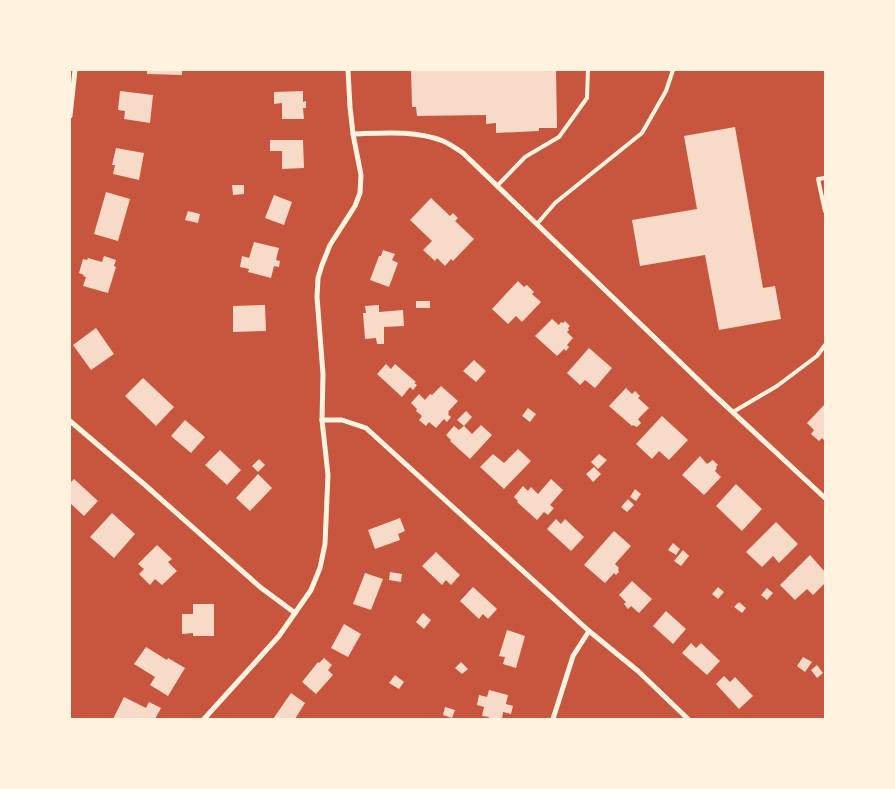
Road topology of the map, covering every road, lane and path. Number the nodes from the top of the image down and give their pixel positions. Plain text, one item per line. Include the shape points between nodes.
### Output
1 (75, 70) edge
2 (348, 70) edge
3 (588, 70) edge
4 (673, 70) edge
5 (70, 116) edge
6 (353, 134) junction
7 (825, 178) edge
8 (497, 186) junction
9 (825, 211) edge
10 (537, 224) junction
11 (825, 345) edge
12 (733, 412) junction
13 (322, 420) junction
14 (70, 421) edge
15 (825, 498) edge
16 (295, 613) junction
17 (589, 631) junction
18 (204, 719) edge
19 (552, 719) edge
20 (688, 719) edge

1 - 5 street
2 - 6 street
3 - 8 lane via 587,98 559,138 525,158
4 - 10 lane via 666,91 642,133 555,203
6 - 8 street via 420,135 443,142 463,153
6 - 13 street via 361,175 360,193 330,245 318,278
7 - 9 lane via 818,179
8 - 10 street
10 - 12 street
11 - 12 lane via 817,356 785,380
12 - 15 street
13 - 16 street via 328,476 325,544 311,590
13 - 17 street via 342,420 366,428
14 - 16 street via 260,587
16 - 18 street via 279,636
17 - 19 street via 573,656
17 - 20 street via 638,671

